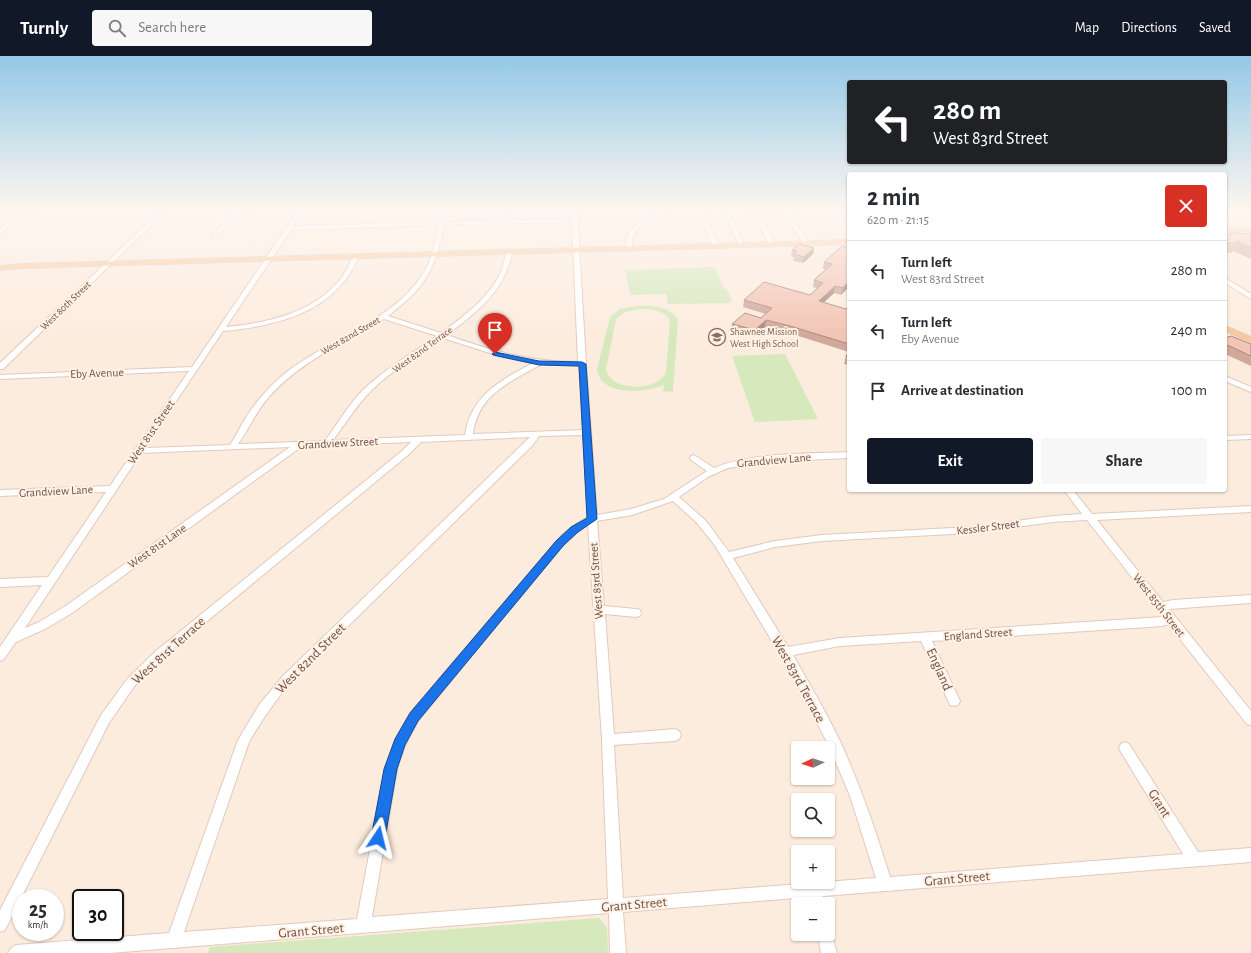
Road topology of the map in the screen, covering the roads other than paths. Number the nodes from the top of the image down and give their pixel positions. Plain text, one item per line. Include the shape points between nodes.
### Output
1 (122, 251) edge
2 (274, 251) edge
3 (435, 251) edge
4 (510, 251) junction
5 (515, 251) edge
6 (576, 251) edge
7 (434, 254) junction
8 (356, 256) junction
9 (268, 259) junction
10 (108, 264) junction
11 (0, 267) edge
12 (1227, 281) edge
13 (1251, 297) edge
14 (382, 316) junction
15 (221, 329) junction
16 (1227, 329) edge
17 (441, 335) junction
18 (1251, 340) edge
19 (539, 363) junction
20 (582, 364) junction
21 (0, 367) edge
22 (193, 369) junction
23 (0, 376) edge
24 (1227, 380) edge
25 (1251, 390) edge
26 (587, 432) junction
27 (537, 434) junction
28 (469, 436) junction
29 (1251, 437) edge
30 (1227, 438) edge
31 (418, 440) junction
32 (327, 443) junction
33 (298, 445) junction
34 (232, 447) junction
35 (138, 451) junction
36 (847, 454) edge
37 (694, 458) dead end
38 (713, 471) junction
39 (112, 489) junction
40 (1070, 492) edge
41 (0, 493) edge
42 (673, 497) junction
43 (1251, 508) edge
44 (1089, 517) junction
45 (592, 519) junction
46 (727, 556) junction
47 (50, 581) junction
48 (0, 583) edge
49 (1251, 599) edge
50 (1161, 606) junction
51 (598, 609) junction
52 (636, 613) dead end
53 (1170, 619) junction
54 (926, 638) junction
55 (11, 639) junction
56 (786, 652) junction
57 (0, 656) edge
58 (954, 701) dead end
59 (1250, 716) edge
60 (675, 735) dead end
61 (608, 740) junction
62 (1125, 748) dead end
63 (1251, 855) edge
64 (1194, 859) junction
65 (885, 884) junction
66 (814, 890) junction
67 (816, 897) edge
68 (616, 905) junction
69 (0, 925) edge
70 (363, 925) junction
71 (174, 940) junction
72 (826, 941) edge
73 (16, 953) edge
74 (618, 953) edge
75 (829, 953) edge

1 - 10 street, West 80th Street
2 - 9 street, West 81st Street
3 - 7 street, West 82nd Street
4 - 5 main road
4 - 7 main road
4 - 17 street, West 82nd Terrace via 502,276 487,297
6 - 20 street, West 83rd Street
7 - 8 main road
7 - 14 street, West 82nd Street via 428,269 414,290
8 - 9 main road
8 - 15 street via 349,271 336,286 303,312 266,324
9 - 10 main road
9 - 15 street, West 81st Street
10 - 11 main road
10 - 21 street, West 80th Street
12 - 13 street
14 - 17 street
14 - 34 street, West 82nd Street via 323,350 275,386 255,410
15 - 22 street, West 81st Street
16 - 18 main road
17 - 19 street via 495,354
17 - 32 street, West 82nd Terrace via 363,394
19 - 20 street
19 - 28 street via 503,383 486,396 474,415
20 - 26 street, West 83rd Street
22 - 23 street, Eby Avenue
22 - 35 street, West 81st Street
24 - 25 street
26 - 27 street
26 - 45 street, West 83rd Street
27 - 28 street, Grandview Street
27 - 71 street, West 82nd Street via 270,698 244,740
28 - 31 street, Grandview Street
29 - 30 street
31 - 32 street, Grandview Street
31 - 69 street, West 81st Terrace via 160,654 132,681 105,719
32 - 33 street, Grandview Street
33 - 34 street, Grandview Street
33 - 55 street, West 81st Lane via 68,610 41,626
34 - 35 street, Grandview Street
35 - 39 street, West 81st Street
36 - 38 street, Grandview Lane via 753,460 734,463
37 - 38 street
38 - 42 street, Grandview Lane
39 - 41 street, Grandview Lane
39 - 47 street, West 81st Street
40 - 44 street, West 85th Street
42 - 45 street, Grandview Lane via 632,512
42 - 46 street, West 83rd Terrace via 704,524
43 - 44 street, Kessler Street
44 - 46 street, Kessler Street via 971,530 802,540
44 - 50 street, West 85th Street
45 - 51 street, West 83rd Street
45 - 70 street via 575,529 559,544 414,717 399,744 391,769
46 - 56 street, West 83rd Terrace
47 - 48 street
47 - 55 street, West 81st Street
49 - 50 street
50 - 53 street, West 85th Street
51 - 52 street
51 - 61 street, West 83rd Street
53 - 54 street, England Street via 1162,622
53 - 59 street, West 85th Street
54 - 56 street, England Street via 832,643
54 - 58 street, England
55 - 57 street, West 81st Street
56 - 65 street, West 83rd Terrace via 835,745 868,827
60 - 61 street
61 - 68 street, West 83rd Street
62 - 64 street, Grant
63 - 64 street, Grant Street
64 - 65 street, Grant Street
65 - 66 street, Grant Street
66 - 67 street
66 - 68 street, Grant Street
68 - 70 street, Grant Street
68 - 74 street, West 83rd Street
70 - 71 street, Grant Street
71 - 73 street, Grant Street
72 - 75 street

